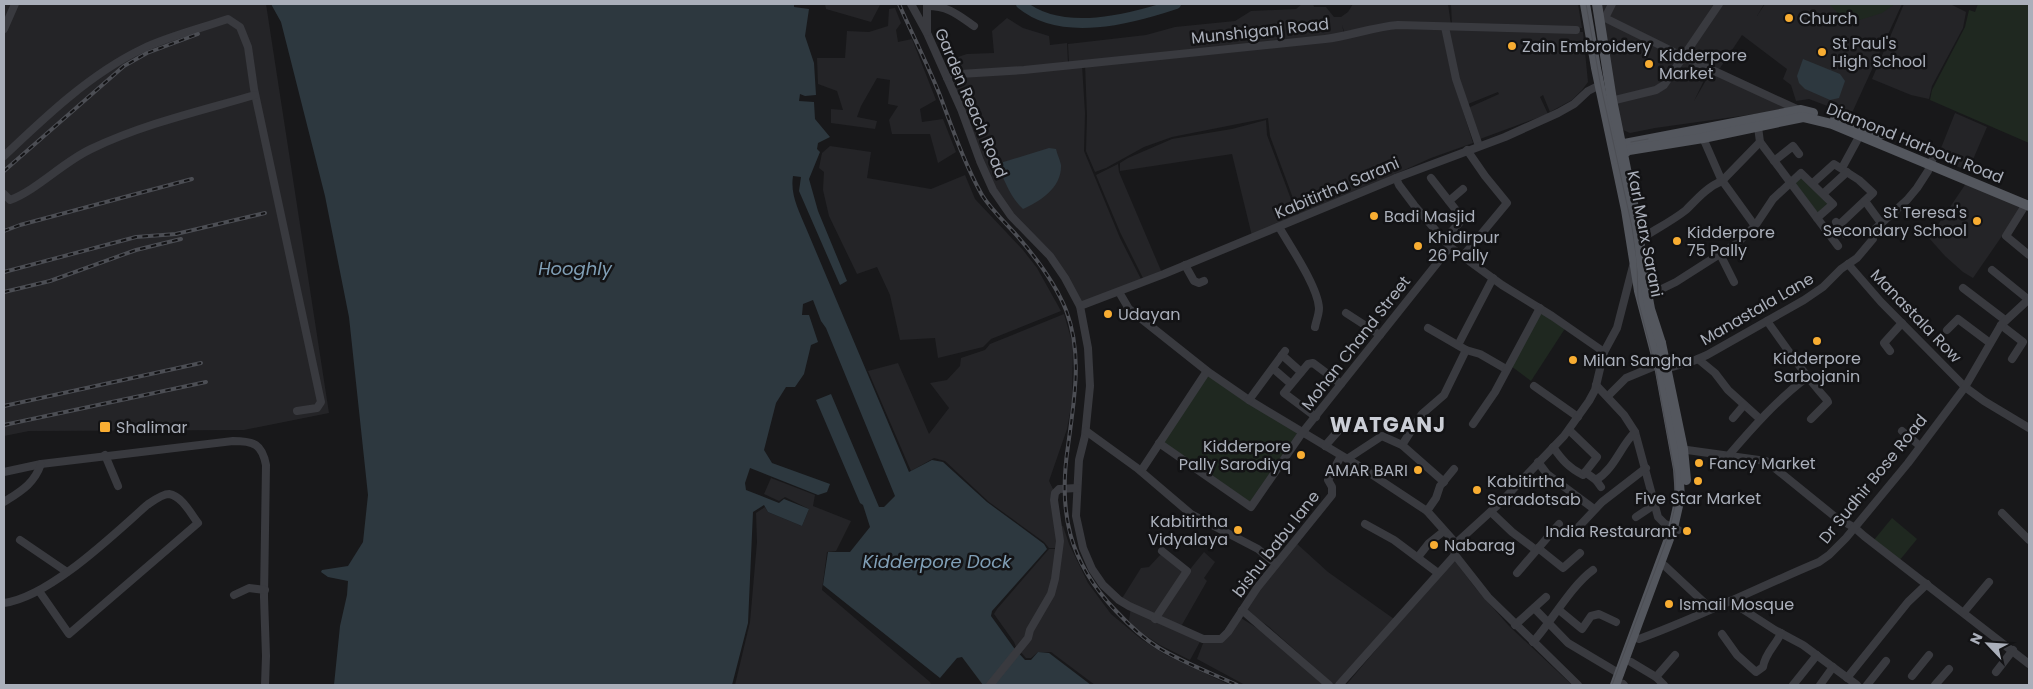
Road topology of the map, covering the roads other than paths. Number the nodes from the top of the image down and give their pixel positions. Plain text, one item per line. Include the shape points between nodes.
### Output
1 (15, 4) edge
2 (911, 4) edge
3 (1586, 4) edge
4 (1597, 4) edge
5 (1612, 4) edge
6 (1719, 4) edge
7 (927, 5) edge
8 (941, 5) edge
9 (974, 26) dead end
10 (1445, 27) junction
11 (4, 30) edge
12 (1576, 30) dead end
13 (928, 33) junction
14 (1684, 57) junction
15 (947, 78) junction
16 (1600, 84) junction
17 (256, 95) junction
18 (1603, 103) junction
19 (1802, 113) junction
20 (1758, 127) junction
21 (1860, 135) junction
22 (1703, 138) junction
23 (1760, 142) junction
24 (1479, 146) junction
25 (1613, 146) junction
26 (1467, 150) junction
27 (1798, 154) dead end
28 (4, 156) edge
29 (1774, 161) junction
30 (1932, 161) junction
31 (1616, 162) junction
32 (1844, 170) junction
33 (1396, 178) junction
34 (1431, 178) dead end
35 (1722, 181) junction
36 (1790, 182) junction
37 (1813, 184) junction
38 (1463, 189) dead end
39 (1824, 193) junction
40 (4, 194) edge
41 (1449, 201) junction
42 (1865, 201) junction
43 (2028, 204) edge
44 (1819, 221) junction
45 (1881, 224) junction
46 (1755, 226) junction
47 (1279, 227) junction
48 (1845, 234) dead end
49 (1444, 240) junction
50 (1633, 246) junction
51 (1838, 246) dead end
52 (1450, 247) junction
53 (1720, 254) junction
54 (2029, 255) edge
55 (1463, 256) junction
56 (1848, 264) junction
57 (1185, 265) junction
58 (1992, 270) dead end
59 (1493, 278) junction
60 (1204, 282) dead end
61 (1734, 282) dead end
62 (1963, 288) dead end
63 (1119, 292) junction
64 (1642, 299) junction
65 (2029, 299) edge
66 (1080, 306) junction
67 (1540, 308) junction
68 (1346, 313) dead end
69 (1766, 320) junction
70 (2003, 322) junction
71 (1902, 323) junction
72 (1315, 327) dead end
73 (1428, 328) dead end
74 (1947, 330) dead end
75 (1380, 335) junction
76 (1990, 343) junction
77 (1458, 345) junction
78 (1466, 350) junction
79 (1890, 351) dead end
80 (1604, 352) junction
81 (1698, 359) junction
82 (2012, 359) dead end
83 (1660, 368) junction
84 (1506, 369) junction
85 (1207, 371) junction
86 (1276, 371) dead end
87 (1301, 372) junction
88 (1806, 378) junction
89 (1291, 384) junction
90 (1341, 384) junction
91 (1596, 385) junction
92 (1534, 386) dead end
93 (1965, 387) junction
94 (1608, 396) junction
95 (1249, 400) junction
96 (1744, 405) junction
97 (297, 411) dead end
98 (1316, 417) junction
99 (1578, 417) junction
100 (1733, 418) dead end
101 (1760, 419) junction
102 (1811, 419) dead end
103 (1346, 422) dead end
104 (1473, 424) dead end
105 (2029, 428) edge
106 (1568, 430) junction
107 (1086, 431) junction
108 (1902, 431) dead end
109 (1635, 432) junction
110 (1302, 433) junction
111 (1159, 443) junction
112 (1402, 445) junction
113 (1325, 446) junction
114 (1920, 446) junction
115 (1553, 447) junction
116 (1679, 449) junction
117 (105, 455) junction
118 (1729, 455) junction
119 (1344, 458) junction
120 (1538, 462) junction
121 (41, 464) junction
122 (1454, 468) dead end
123 (1646, 468) junction
124 (1141, 471) junction
125 (4, 472) edge
126 (1585, 472) junction
127 (1596, 480) junction
128 (1444, 482) junction
129 (118, 486) dead end
130 (1077, 488) junction
131 (1601, 488) dead end
132 (4, 502) edge
133 (1654, 505) junction
134 (1594, 509) junction
135 (1427, 510) junction
136 (1491, 512) junction
137 (2002, 513) dead end
138 (1636, 517) dead end
139 (1365, 524) dead end
140 (1559, 524) dead end
141 (1855, 528) junction
142 (1676, 529) junction
143 (1444, 531) junction
144 (1570, 535) dead end
145 (20, 540) dead end
146 (2029, 540) edge
147 (1453, 546) junction
148 (1537, 549) junction
149 (1162, 551) dead end
150 (1580, 554) dead end
151 (1455, 555) junction
152 (1418, 557) junction
153 (1276, 564) junction
154 (1662, 566) junction
155 (1593, 570) dead end
156 (67, 572) junction
157 (1438, 573) junction
158 (1517, 573) dead end
159 (1988, 582) dead end
160 (1927, 584) junction
161 (265, 590) junction
162 (39, 591) junction
163 (234, 594) dead end
164 (1546, 597) dead end
165 (1730, 601) junction
166 (4, 603) edge
167 (1534, 608) junction
168 (1711, 609) junction
169 (1242, 610) junction
170 (1559, 610) junction
171 (1964, 612) junction
172 (1155, 619) junction
173 (1616, 622) dead end
174 (1515, 625) junction
175 (1548, 625) junction
176 (1782, 633) junction
177 (1722, 634) dead end
178 (1636, 638) junction
179 (1533, 642) junction
180 (2013, 650) junction
181 (1675, 655) dead end
182 (1818, 655) junction
183 (1929, 655) dead end
184 (1631, 662) junction
185 (1886, 662) dead end
186 (2029, 664) edge
187 (1833, 667) junction
188 (1949, 669) dead end
189 (1996, 672) dead end
190 (1620, 674) junction
191 (1912, 676) dead end
192 (1656, 677) junction
193 (1847, 678) junction
194 (264, 685) edge
195 (990, 685) edge
196 (1329, 685) edge
197 (1339, 685) edge
198 (1578, 685) edge
199 (1621, 685) edge
200 (1664, 685) edge
201 (1793, 685) edge
202 (1820, 685) edge
203 (1857, 685) edge
204 (1867, 685) edge
205 (1935, 685) edge

1 - 11 street
2 - 13 street, Garden Reach Road
3 - 16 main road, Karl Marx Sarani
4 - 83 main road, bridge via 1642,266 1661,343
5 - 14 street via 1605,18
6 - 14 street
7 - 8 street
7 - 13 street
8 - 9 street
10 - 12 street, Munshiganj Road
10 - 15 street, Munshiganj Road via 1378,27 1325,39 960,74
10 - 24 street via 1456,79
13 - 15 street, Garden Reach Road
14 - 18 street via 1664,85 1656,90
14 - 19 street
15 - 66 street, Garden Reach Road via 993,190 1011,216 1050,256
16 - 18 main road, Karl Marx Sarani
16 - 24 street, Kabitirtha Sarani via 1558,113
17 - 28 street via 248,47 240,27 228,19 143,48 104,71 40,122
17 - 40 street via 135,130 65,163 20,196 10,200
17 - 97 street via 321,402 317,408
18 - 25 main road, Karl Marx Sarani
19 - 20 main road, Diamond Harbour Road
19 - 21 main road, Diamond Harbour Road
19 - 25 main road, Diamond Harbour Road
19 - 30 main road, Diamond Harbour Road via 1850,123
20 - 22 main road, Diamond Harbour Road
20 - 23 street
21 - 30 main road, Diamond Harbour Road
21 - 32 street
22 - 31 main road, Diamond Harbour Road via 1629,150
22 - 35 street
23 - 29 street
23 - 35 street
24 - 26 street, Kabitirtha Sarani
25 - 31 main road, Karl Marx Sarani
26 - 33 street, Kabitirtha Sarani
26 - 55 street via 1507,203
27 - 29 street via 1793,146
29 - 36 street
30 - 43 main road, Diamond Harbour Road
30 - 45 street, Manastala Lane via 1917,188
31 - 50 main road, Karl Marx Sarani
32 - 37 street via 1834,164
32 - 39 street
32 - 42 street via 1873,193
33 - 47 street, Kabitirtha Sarani
33 - 49 street
34 - 41 street
35 - 46 street
35 - 50 street
36 - 37 street via 1801,172
36 - 44 street
36 - 46 street via 1773,199
37 - 39 street
38 - 41 street
39 - 44 street via 1833,204
41 - 49 street via 1459,214 1460,222
42 - 45 street
42 - 48 street via 1837,224
43 - 54 street via 2006,236
44 - 51 street
45 - 56 street, Manastala Lane via 1875,229 1866,250
46 - 53 street
47 - 57 street, Kabitirtha Sarani
47 - 72 street via 1316,296 1319,306
49 - 52 street
50 - 64 main road, Karl Marx Sarani
50 - 80 street via 1632,269 1620,319
52 - 55 street
52 - 75 street, Mohan Chand Street
53 - 61 street
53 - 64 street
55 - 59 street
56 - 69 street, Manastala Lane via 1823,287
56 - 71 street, Manastala Row
57 - 60 street via 1194,282
57 - 63 street, Kabitirtha Sarani
58 - 65 street
59 - 67 street
59 - 77 street
62 - 70 street
63 - 66 street, Kabitirtha Sarani
63 - 85 street via 1129,308
64 - 83 main road, Karl Marx Sarani
65 - 70 street, Dr Sudhir Bose Road
66 - 107 street, Garden Reach Road via 1088,348 1090,386
67 - 80 street
67 - 84 street
68 - 75 street
69 - 81 street, Manastala Lane
69 - 88 street
70 - 76 street, Dr Sudhir Bose Road
70 - 82 street via 2023,342
71 - 79 street via 1884,343
71 - 93 street, Manastala Row
73 - 77 street
74 - 76 street via 1958,319
75 - 90 street, Mohan Chand Street
76 - 93 street, Dr Sudhir Bose Road
77 - 78 street
78 - 84 street
78 - 112 street via 1444,395 1422,414
80 - 91 street
81 - 83 street, Manastala Lane
81 - 96 street
83 - 94 street, Manastala Lane via 1626,378
83 - 116 main road
84 - 104 street
85 - 95 street
85 - 111 street
86 - 89 street
87 - 89 street
87 - 90 street via 1313,363
87 - 95 street via 1283,353
88 - 101 street
88 - 102 street via 1828,402
89 - 98 street via 1284,393
90 - 98 street, Mohan Chand Street
91 - 94 street
91 - 99 street
92 - 99 street
93 - 105 street, Manastala Row
93 - 114 street, Dr Sudhir Bose Road
94 - 109 street
95 - 110 street
96 - 100 street
96 - 101 street
98 - 110 street, Mohan Chand Street
99 - 106 street
101 - 118 street
103 - 113 street
106 - 115 street
106 - 126 street via 1597,457
107 - 124 street
107 - 130 street, Garden Reach Road
108 - 114 street
109 - 123 street
109 - 127 street via 1614,462
110 - 111 street, Mohan Chand Street via 1251,507
110 - 113 street
111 - 124 street
112 - 119 street via 1382,436
112 - 128 street
113 - 119 street
114 - 141 street, Dr Sudhir Bose Road
115 - 120 street
115 - 126 street via 1572,469 1583,475
116 - 118 street
116 - 142 main road via 1686,492 1685,508
117 - 121 street
117 - 129 street
117 - 161 street via 233,441 247,441 258,446 264,452 266,466
118 - 141 street via 1766,461 1834,516
119 - 135 street
119 - 153 street, bishu babu lane via 1328,480 1332,495
120 - 134 street via 1547,474
120 - 136 street
121 - 125 street
121 - 132 street via 36,477
122 - 128 street
123 - 133 street
123 - 134 street
124 - 153 street via 1190,514 1258,549
126 - 127 street
127 - 131 street
128 - 135 street
130 - 172 street, Garden Reach Road via 1076,516 1092,569 1119,600
130 - 195 street via 1059,489 1055,493 1060,541 1051,594 1028,638
133 - 138 street
133 - 142 street via 1658,517
134 - 144 street
135 - 143 street
136 - 147 street
136 - 148 street
137 - 146 street
139 - 152 street
140 - 148 street
141 - 160 street
141 - 165 street, Dr Sudhir Bose Road via 1819,562
142 - 154 main road
143 - 147 street via 1452,539
143 - 152 street
145 - 156 street
147 - 151 street
148 - 150 street via 1563,568
148 - 158 street
149 - 172 street via 1187,571
151 - 157 street
151 - 174 street
152 - 157 street
153 - 169 street, bishu babu lane
154 - 168 street
154 - 178 main road
155 - 170 street
156 - 162 street
156 - 162 street via 161,496 169,494 176,498 198,523 69,634
157 - 197 street
159 - 171 street
160 - 171 street
160 - 193 street via 1908,602
161 - 163 street via 249,588
161 - 194 street
162 - 166 street via 15,602
164 - 167 street
165 - 168 street, Dr Sudhir Bose Road
165 - 176 street
167 - 174 street
167 - 175 street
168 - 178 street, Dr Sudhir Bose Road
169 - 172 street, bishu babu lane via 1221,639 1203,639
169 - 196 street
170 - 173 street via 1582,629 1591,616 1599,614
170 - 175 street
171 - 180 street
174 - 179 street
175 - 179 street
175 - 190 street via 1568,643
176 - 177 street via 1764,658 1763,667 1756,672 1737,655
176 - 182 street
178 - 184 main road
178 - 190 main road
179 - 198 street
180 - 186 street
180 - 189 street
181 - 192 street
182 - 187 street
182 - 201 street
183 - 191 street
184 - 192 street
184 - 199 main road
185 - 204 street
187 - 193 street
187 - 202 street
188 - 205 street
190 - 199 main road
192 - 200 street
193 - 203 street

